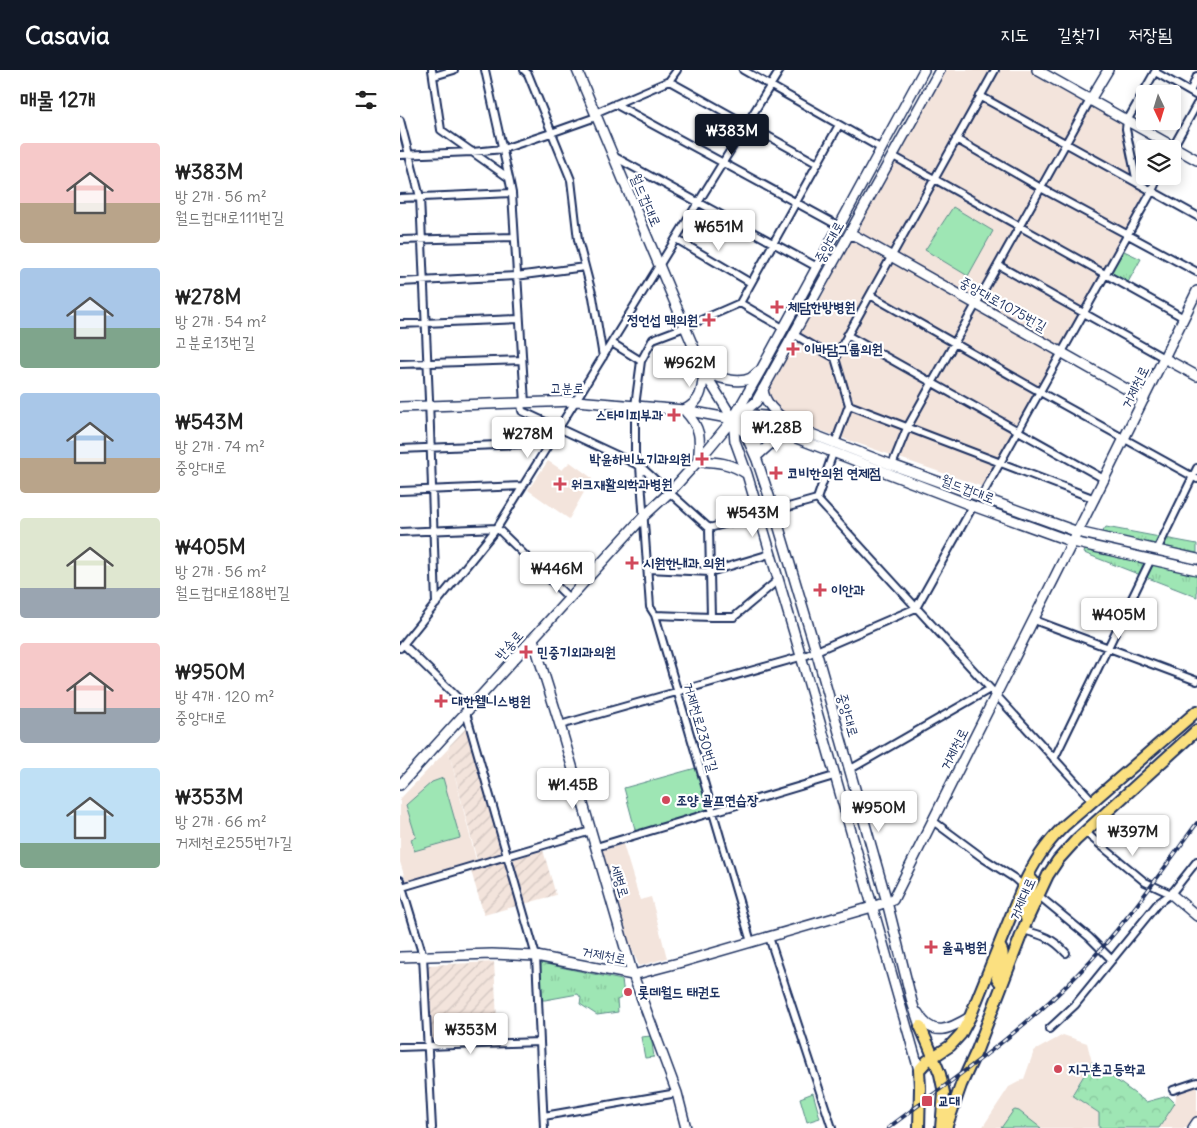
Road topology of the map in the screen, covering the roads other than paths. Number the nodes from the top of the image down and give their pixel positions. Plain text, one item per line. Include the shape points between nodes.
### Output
1 (454, 70) edge
2 (485, 70) edge
3 (524, 70) edge
4 (577, 70) edge
5 (677, 70) edge
6 (743, 70) edge
7 (780, 70) edge
8 (924, 70) edge
9 (940, 70) edge
10 (995, 70) edge
11 (1036, 70) edge
12 (1108, 70) edge
13 (1156, 71) edge
14 (433, 73) edge
15 (1197, 76) edge
16 (668, 81) junction
17 (770, 86) junction
18 (1190, 92) junction
19 (980, 96) junction
20 (1197, 96) edge
21 (1090, 100) junction
22 (615, 104) junction
23 (1197, 104) edge
24 (596, 115) junction
25 (400, 120) edge
26 (1127, 121) junction
27 (746, 124) junction
28 (839, 125) junction
29 (552, 133) junction
30 (956, 140) junction
31 (1159, 140) edge
32 (1177, 140) edge
33 (1066, 144) junction
34 (503, 149) junction
35 (882, 149) junction
36 (472, 152) junction
37 (1181, 152) edge
38 (400, 155) edge
39 (409, 155) junction
40 (613, 156) junction
41 (893, 156) junction
42 (1197, 160) edge
43 (723, 163) junction
44 (818, 164) junction
45 (509, 178) junction
46 (1136, 178) edge
47 (934, 179) junction
48 (1136, 182) edge
49 (1141, 185) edge
50 (1155, 185) edge
51 (1040, 188) junction
52 (1152, 191) junction
53 (512, 193) junction
54 (420, 197) junction
55 (400, 198) edge
56 (699, 202) junction
57 (796, 203) junction
58 (1197, 216) edge
59 (840, 226) junction
60 (1020, 226) junction
61 (850, 233) junction
62 (1127, 235) junction
63 (514, 237) junction
64 (676, 239) junction
65 (400, 240) edge
66 (422, 240) junction
67 (774, 243) junction
68 (891, 256) junction
69 (998, 265) junction
70 (660, 266) junction
71 (585, 267) junction
72 (816, 267) junction
73 (1197, 272) edge
74 (1106, 274) junction
75 (516, 276) junction
76 (424, 281) junction
77 (400, 282) edge
78 (751, 283) junction
79 (1197, 291) edge
80 (870, 295) junction
81 (740, 303) junction
82 (975, 305) junction
83 (1083, 314) junction
84 (1184, 318) junction
85 (519, 319) junction
86 (425, 323) junction
87 (400, 324) edge
88 (685, 327) junction
89 (784, 328) junction
90 (794, 334) junction
91 (847, 335) junction
92 (612, 343) junction
93 (954, 343) junction
94 (1062, 353) junction
95 (603, 357) junction
96 (835, 358) junction
97 (1164, 358) junction
98 (522, 360) junction
99 (641, 361) junction
100 (400, 364) edge
101 (427, 364) junction
102 (762, 368) junction
103 (704, 372) junction
104 (1197, 376) edge
105 (932, 382) junction
106 (763, 389) junction
107 (1040, 392) junction
108 (1144, 399) junction
109 (576, 401) junction
110 (756, 402) junction
111 (523, 403) junction
112 (849, 405) junction
113 (428, 406) junction
114 (635, 406) junction
115 (400, 407) edge
116 (684, 410) junction
117 (733, 419) junction
118 (757, 420) junction
119 (906, 428) junction
120 (559, 429) junction
121 (800, 430) junction
122 (1018, 431) junction
123 (791, 436) junction
124 (1124, 440) junction
125 (550, 443) junction
126 (430, 448) junction
127 (834, 448) junction
128 (400, 449) edge
129 (757, 458) junction
130 (698, 461) junction
131 (1000, 463) junction
132 (892, 464) junction
133 (638, 465) junction
134 (1197, 468) edge
135 (747, 474) junction
136 (1195, 478) edge
137 (1104, 479) junction
138 (523, 486) junction
139 (431, 490) junction
140 (400, 491) edge
141 (670, 492) junction
142 (981, 497) junction
143 (1095, 498) junction
144 (817, 499) junction
145 (973, 506) junction
146 (774, 511) junction
147 (644, 516) junction
148 (759, 516) junction
149 (497, 528) junction
150 (709, 528) junction
151 (433, 530) junction
152 (400, 532) edge
153 (1078, 532) junction
154 (1073, 542) junction
155 (1157, 550) junction
156 (770, 554) junction
157 (1151, 559) junction
158 (1197, 559) edge
159 (648, 569) junction
160 (1197, 570) edge
161 (710, 572) junction
162 (778, 580) junction
163 (569, 598) junction
164 (436, 604) junction
165 (916, 608) junction
166 (656, 615) junction
167 (711, 617) junction
168 (1034, 620) junction
169 (533, 639) junction
170 (402, 646) edge
171 (1108, 647) junction
172 (808, 654) junction
173 (1197, 681) edge
174 (678, 692) junction
175 (993, 693) junction
176 (468, 711) junction
177 (1196, 714) edge
178 (560, 725) junction
179 (1197, 730) edge
180 (1054, 759) junction
181 (849, 770) junction
182 (834, 776) junction
183 (400, 785) edge
184 (1092, 800) junction
185 (713, 812) junction
186 (933, 821) junction
187 (1086, 830) junction
188 (591, 831) junction
189 (596, 847) junction
190 (507, 856) junction
191 (1197, 861) edge
192 (400, 880) edge
193 (1025, 881) junction
194 (402, 887) junction
195 (1172, 894) junction
196 (1038, 895) junction
197 (887, 902) junction
198 (872, 908) junction
199 (1197, 916) edge
200 (1025, 925) junction
201 (769, 937) junction
202 (751, 942) junction
203 (1000, 946) junction
204 (1066, 952) dead end
205 (423, 956) junction
206 (536, 956) junction
207 (400, 957) edge
208 (1112, 960) junction
209 (633, 975) junction
210 (1002, 985) junction
211 (912, 1002) junction
212 (970, 1017) junction
213 (920, 1026) joint
214 (1049, 1029) dead end
215 (540, 1042) junction
216 (400, 1046) edge
217 (428, 1046) junction
218 (933, 1057) junction
219 (919, 1070) junction
220 (1197, 1082) edge
221 (1173, 1090) dead end
222 (677, 1093) junction
223 (544, 1116) junction
224 (1197, 1122) edge
225 (432, 1128) edge
226 (544, 1128) edge
227 (686, 1128) edge
228 (832, 1128) edge
229 (919, 1128) edge
230 (941, 1128) edge
231 (946, 1128) edge
232 (1193, 1128) edge

1 - 14 street
2 - 34 street
3 - 29 street
4 - 24 main road, 월드컵대로
5 - 16 street
6 - 17 street
7 - 17 street
8 - 35 main road, 중앙대로
9 - 41 main road, 중앙대로
10 - 19 street
11 - 21 main road
12 - 21 main road
13 - 18 street
13 - 26 street
14 - 36 street via 441,130
15 - 18 street
16 - 22 street
16 - 27 street
17 - 27 street
17 - 28 street
18 - 20 street
19 - 30 street
19 - 33 street
21 - 26 main road
21 - 33 street
22 - 24 street
22 - 43 street
23 - 32 street
24 - 29 street
24 - 40 main road, 월드컵대로
25 - 39 street
26 - 31 main road
26 - 46 street
27 - 43 street
27 - 44 street
28 - 35 street
28 - 44 street
29 - 34 street
29 - 71 street via 571,180 578,240
30 - 47 street
30 - 51 street
33 - 48 street
33 - 51 street
34 - 36 street
34 - 45 street
35 - 59 main road, 중앙대로
36 - 39 street
36 - 45 street
37 - 42 main road
38 - 39 street
39 - 54 street
40 - 56 street
40 - 70 main road, 월드컵대로
41 - 47 street
41 - 61 main road, 중앙대로
43 - 56 street
43 - 57 street
44 - 57 street
45 - 53 street
47 - 60 street
47 - 68 street
49 - 52 street
50 - 52 street
51 - 60 street
51 - 62 street
52 - 58 street
52 - 62 street
53 - 54 street
53 - 63 street
54 - 55 street
54 - 66 street
56 - 64 street
56 - 67 street
57 - 59 street
57 - 67 street
59 - 72 main road, 중앙대로
60 - 69 street
60 - 74 street
61 - 68 main road, 중앙대로1075번길
61 - 90 main road, 중앙대로
62 - 73 street
62 - 74 street
63 - 66 street
63 - 75 street
64 - 70 street
64 - 78 street
65 - 66 street
66 - 76 street
67 - 72 street
67 - 78 street
68 - 80 street
68 - 82 main road, 중앙대로1075번길
69 - 82 street
69 - 83 street
70 - 88 main road, 월드컵대로
70 - 92 street
71 - 75 street
71 - 95 street
72 - 89 main road, 중앙대로
74 - 83 street
74 - 84 street
75 - 76 street
75 - 85 street
76 - 77 street
76 - 86 street
78 - 81 street
79 - 84 main road, 거제천로
80 - 91 street
80 - 93 street
81 - 88 street
81 - 89 street
82 - 93 street
82 - 94 main road, 중앙대로1075번길
83 - 94 street
83 - 97 street
84 - 97 main road, 거제천로
85 - 86 street
85 - 98 street
86 - 87 street
86 - 101 street
88 - 99 street via 653,339
88 - 103 main road, 월드컵대로
89 - 102 main road, 중앙대로
90 - 96 street
90 - 106 main road, 중앙대로
91 - 96 street
91 - 105 street
92 - 95 street
92 - 99 street
93 - 105 street
93 - 107 street
94 - 107 street
94 - 108 main road, 중앙대로1075번길
95 - 109 street
96 - 112 street
97 - 104 main road
97 - 108 main road, 거제천로
98 - 101 street
98 - 111 street
99 - 114 street, 거제천로230번길
100 - 101 street
101 - 113 street
102 - 103 main road via 752,378 740,380
102 - 117 main road, 중앙대로
103 - 116 main road via 698,401
103 - 117 main road, 월드컵대로
105 - 119 street
105 - 122 street
106 - 110 main road, 중앙대로
106 - 121 main road via 765,398 776,412
107 - 122 street
107 - 124 street
108 - 124 main road, 거제천로
109 - 111 main road, 고분로
109 - 114 main road, 고분로
109 - 120 street
110 - 117 main road, 중앙대로
110 - 118 main road
111 - 113 main road, 고분로
111 - 120 street via 522,411
112 - 119 street
112 - 127 street
113 - 115 main road, 고분로
113 - 126 street
114 - 116 main road, 고분로
114 - 133 street, 거제천로230번길
116 - 117 main road, 고분로
116 - 130 main road via 698,428
117 - 118 main road, 월드컵대로
117 - 129 main road, 중앙대로 via 746,435
117 - 130 main road, 반송로
117 - 135 main road, 중앙대로 via 735,441
118 - 121 main road, 월드컵대로 via 765,416
118 - 123 main road, 월드컵대로
118 - 129 main road
119 - 131 street
119 - 132 street
120 - 125 street
120 - 133 street
121 - 127 main road, 월드컵대로
122 - 131 street
122 - 137 street
123 - 127 main road, 월드컵대로
123 - 129 main road via 778,437
124 - 136 street
124 - 137 main road, 거제천로
125 - 126 street
125 - 138 street
126 - 128 street
126 - 139 street
127 - 132 main road, 월드컵대로
127 - 144 street
127 - 145 main road, 월드컵대로
129 - 146 main road, 중앙대로
130 - 135 main road via 728,464
130 - 141 main road, 반송로
131 - 142 street
131 - 143 street
132 - 142 main road, 월드컵대로
133 - 141 street
133 - 147 street, 거제천로230번길
134 - 136 street
135 - 148 main road, 중앙대로
136 - 155 street
137 - 143 main road, 거제천로
138 - 139 street
138 - 149 street
139 - 140 street
139 - 151 street
141 - 147 main road, 반송로
141 - 150 street
142 - 153 main road, 월드컵대로
143 - 153 main road, 거제천로
144 - 146 street
144 - 165 street
145 - 154 main road, 월드컵대로
145 - 165 street
146 - 172 main road, 중앙대로
147 - 159 street, 거제천로230번길
147 - 163 main road, 반송로
148 - 150 street
148 - 156 main road, 중앙대로
149 - 151 street
149 - 163 street
149 - 164 street
150 - 161 street
151 - 152 street
151 - 164 street
153 - 154 main road, 거제천로
153 - 155 main road, 월드컵대로
154 - 157 main road, 월드컵대로
154 - 168 main road, 거제천로
155 - 158 main road, 월드컵대로
156 - 161 street
156 - 162 main road, 중앙대로
157 - 160 main road, 월드컵대로
157 - 171 street
159 - 161 street
159 - 166 street, 거제천로230번길 via 650,607
161 - 167 street
162 - 167 street via 734,616
162 - 172 main road, 중앙대로
163 - 169 main road, 반송로
164 - 170 street
165 - 172 street
165 - 175 street
166 - 167 street
166 - 174 street, 거제천로230번길
168 - 171 street
168 - 175 main road, 거제천로
169 - 176 main road, 반송로
169 - 178 main road, 세병로
170 - 176 street
171 - 173 street
171 - 180 street
172 - 174 street
172 - 181 main road, 중앙대로
172 - 182 main road, 중앙대로
174 - 178 street
174 - 185 street, 거제천로230번길
175 - 180 street
175 - 181 street
175 - 186 main road, 거제천로
176 - 183 main road, 반송로
176 - 190 street
177 - 184 main road, 거제대로
178 - 188 main road, 세병로
179 - 187 main road, 거제대로
180 - 184 street
181 - 197 main road, 중앙대로
182 - 185 street
182 - 198 main road, 중앙대로
184 - 193 main road, 거제대로 via 1047,843
185 - 189 street
185 - 202 street, 거제천로230번길
186 - 193 street via 983,858 1014,878
186 - 197 main road, 거제천로 via 894,900
187 - 195 street via 1146,882
187 - 196 main road, 거제대로 via 1058,860
188 - 189 main road, 세병로
188 - 190 street
189 - 209 main road, 세병로
190 - 194 street
190 - 206 street
191 - 195 street
192 - 194 street
193 - 200 main road via 1032,881 1032,888 1024,906
193 - 203 main road, 거제대로
194 - 205 street
195 - 199 main road
195 - 208 street via 1158,903
196 - 200 main road, 거제대로
196 - 208 street
197 - 198 main road, 거제천로
197 - 211 main road, 중앙대로
198 - 201 main road, 거제천로
198 - 219 main road, 중앙대로
200 - 204 street via 1057,942
200 - 210 main road, 거제대로
201 - 202 main road, 거제천로
201 - 228 street
202 - 209 main road, 거제천로
203 - 210 main road via 1003,956 997,978
203 - 212 main road, 거제대로
205 - 206 main road, 거제천로
205 - 207 main road, 거제천로
205 - 217 street
206 - 209 main road, 거제천로
206 - 215 street
208 - 214 street via 1075,1005
209 - 222 main road, 세병로
210 - 231 main road, 거제대로 via 960,1085
211 - 212 main road via 932,1028 947,1030
211 - 213 main road, 중앙대로
212 - 218 main road, 거제대로 via 950,1046
213 - 218 main road
215 - 217 street
215 - 223 street
216 - 217 street
217 - 225 street
218 - 219 main road, 거제대로
218 - 230 main road via 944,1093
219 - 229 main road, 중앙대로
220 - 221 street
222 - 223 street
222 - 227 main road, 세병로
223 - 226 street
224 - 232 main road

